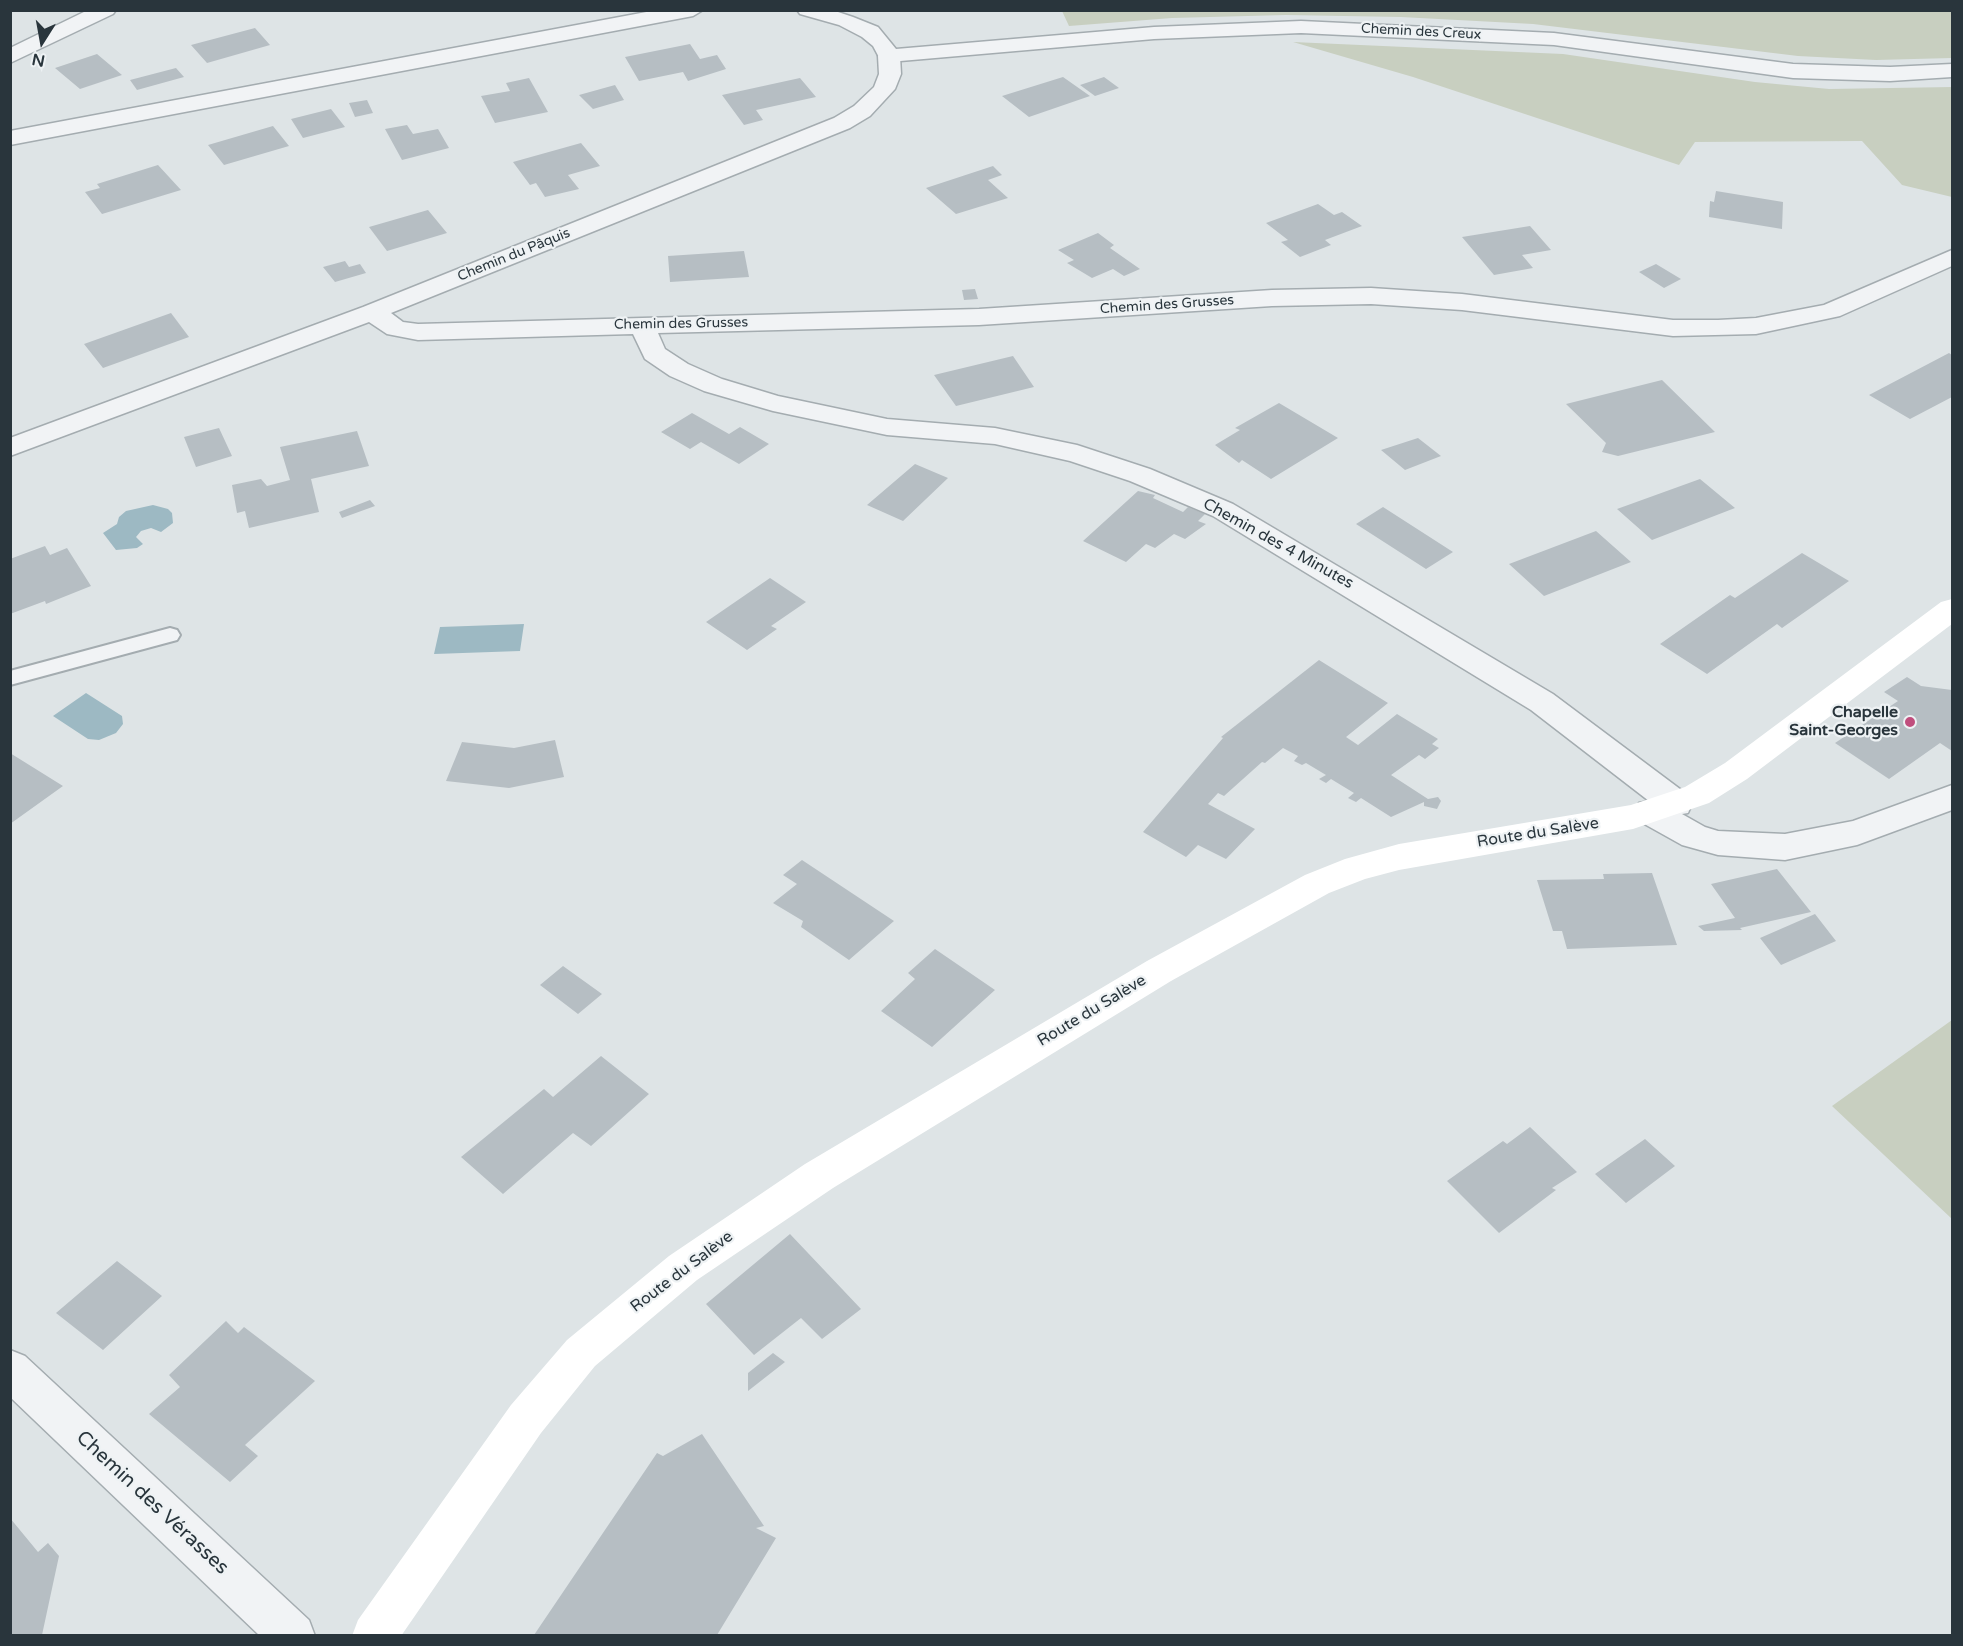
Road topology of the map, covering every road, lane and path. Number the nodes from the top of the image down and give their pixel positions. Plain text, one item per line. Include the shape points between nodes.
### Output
1 (106, 10) edge
2 (693, 10) edge
3 (807, 10) edge
4 (889, 56) junction
5 (10, 57) edge
6 (1953, 71) edge
7 (10, 138) edge
8 (1953, 257) edge
9 (372, 312) junction
10 (641, 324) junction
11 (10, 448) edge
12 (1953, 609) edge
13 (170, 635) dead end
14 (10, 678) edge
15 (1953, 797) edge
16 (1663, 808) junction
17 (10, 1370) edge
18 (293, 1635) edge
19 (374, 1635) edge

1 - 5 street
2 - 7 street
3 - 4 street via 870,32
4 - 6 street, Chemin des Creux via 1154,33 1301,27 1554,39 1792,71
4 - 9 street, Chemin du Pâquis via 890,74 884,89 842,123
8 - 10 street, Chemin des Grusses via 1831,312 1798,320 1731,327 1673,328 1462,302 1353,296 979,317
9 - 10 street, Chemin des Grusses via 396,329 418,332
9 - 11 street, Chemin du Pâquis
10 - 16 street, Chemin des 4 Minutes via 654,353 679,370 714,385 773,403 886,427 995,436 1077,454 1223,510 1542,702
12 - 16 main road, Route du Salève via 1736,771 1697,795
13 - 14 lane
15 - 16 street, Chemin des 4 Minutes via 1857,833 1785,847 1718,843 1686,833
16 - 19 main road, Route du Salève via 1579,827 1399,857 1317,884 1159,971 819,1176 683,1268 582,1353 526,1419
17 - 18 street, Chemin des Vérasses

